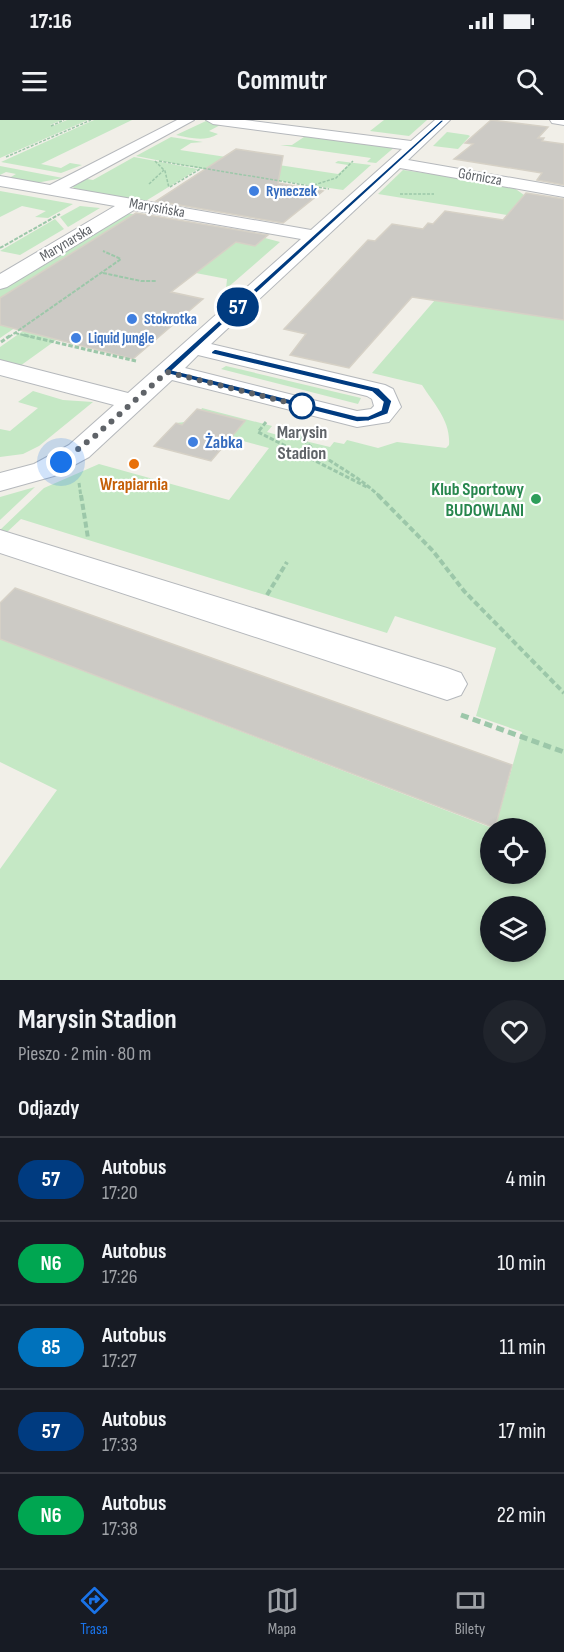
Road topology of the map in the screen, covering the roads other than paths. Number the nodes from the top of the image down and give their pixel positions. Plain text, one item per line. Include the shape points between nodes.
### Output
1 (187, 120) edge
2 (213, 120) edge
3 (297, 120) edge
4 (443, 120) edge
5 (557, 120) edge
6 (564, 121) edge
7 (417, 143) junction
8 (395, 162) junction
9 (0, 181) edge
10 (52, 190) junction
11 (564, 192) edge
12 (131, 204) junction
13 (315, 236) junction
14 (0, 283) edge
15 (194, 347) junction
16 (0, 367) edge
17 (167, 372) junction
18 (134, 402) junction
19 (0, 482) edge
20 (0, 541) edge
21 (447, 684) dead end

1 - 10 street
2 - 7 street
3 - 7 street via 307,126
4 - 7 street
5 - 6 street
7 - 8 street
8 - 11 street, Górnicza
8 - 13 street
9 - 10 street, Marysińska
10 - 12 street, Marysińska
12 - 13 street, Marysińska
12 - 14 street, Marynarska
13 - 15 street
15 - 17 street
15 - 17 street via 376,390 384,395 388,407 379,416 357,419
16 - 18 street
17 - 18 street
18 - 19 street via 61,462
20 - 21 street

